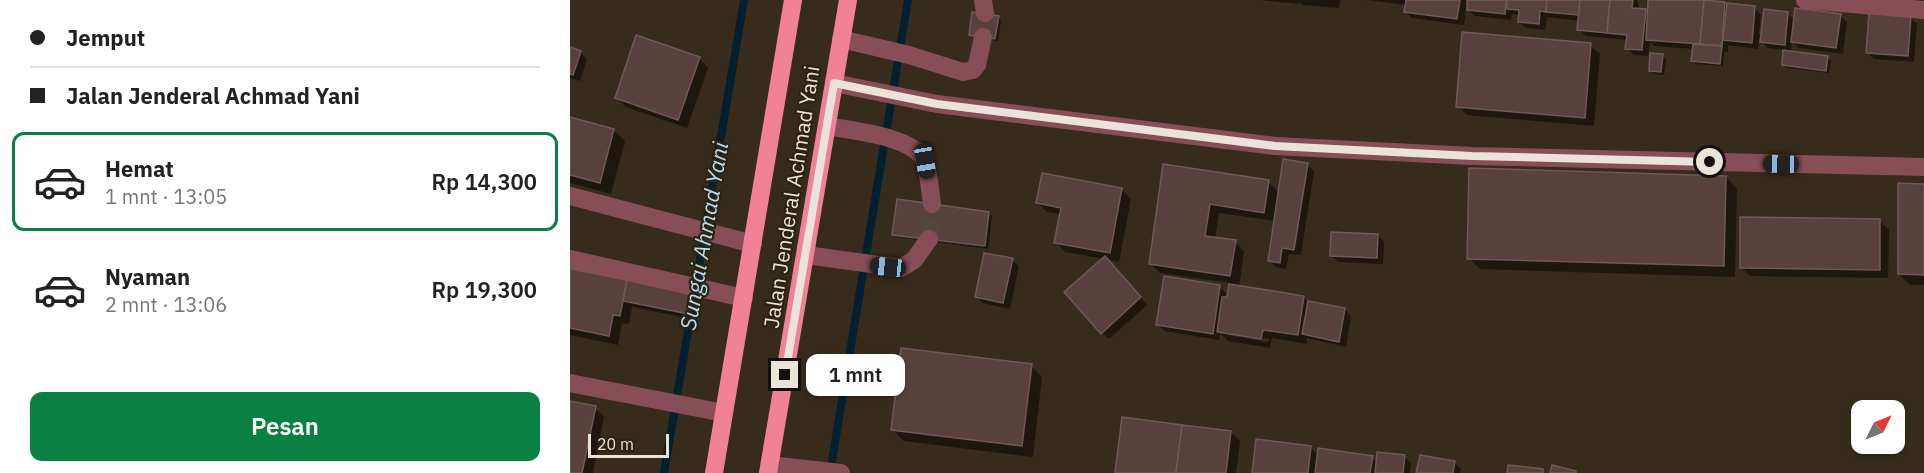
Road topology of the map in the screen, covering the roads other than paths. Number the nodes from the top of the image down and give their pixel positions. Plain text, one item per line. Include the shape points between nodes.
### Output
1 (793, 0) edge
2 (848, 0) edge
3 (1805, 0) edge
4 (1924, 10) edge
5 (982, 37) dead end
6 (841, 39) junction
7 (834, 83) junction
8 (827, 126) junction
9 (1924, 167) edge
10 (570, 196) edge
11 (932, 204) tunnel mouth
12 (929, 239) tunnel mouth
13 (753, 244) junction
14 (806, 255) junction
15 (570, 259) edge
16 (744, 298) junction
17 (570, 383) edge
18 (724, 413) junction
19 (769, 469) edge
20 (714, 473) edge
21 (841, 473) edge

1 - 13 highway, Jalan Jenderal Achmad Yani
2 - 6 highway, Jalan Jenderal Achmad Yani
3 - 4 street
5 - 6 street via 976,66 967,72
6 - 7 highway, Jalan Jenderal Achmad Yani
7 - 8 highway, Jalan Jenderal Achmad Yani
7 - 9 street via 937,104 1275,146 1472,156
8 - 11 street via 915,148 925,161
8 - 14 highway, Jalan Jenderal Achmad Yani
10 - 13 street
12 - 14 street via 914,260 900,268
13 - 16 highway, Jalan Jenderal Achmad Yani
14 - 19 highway, Jalan Jenderal Achmad Yani
15 - 16 street
16 - 18 highway, Jalan Jenderal Achmad Yani
17 - 18 street
18 - 20 highway, Jalan Jenderal Achmad Yani
19 - 21 street

